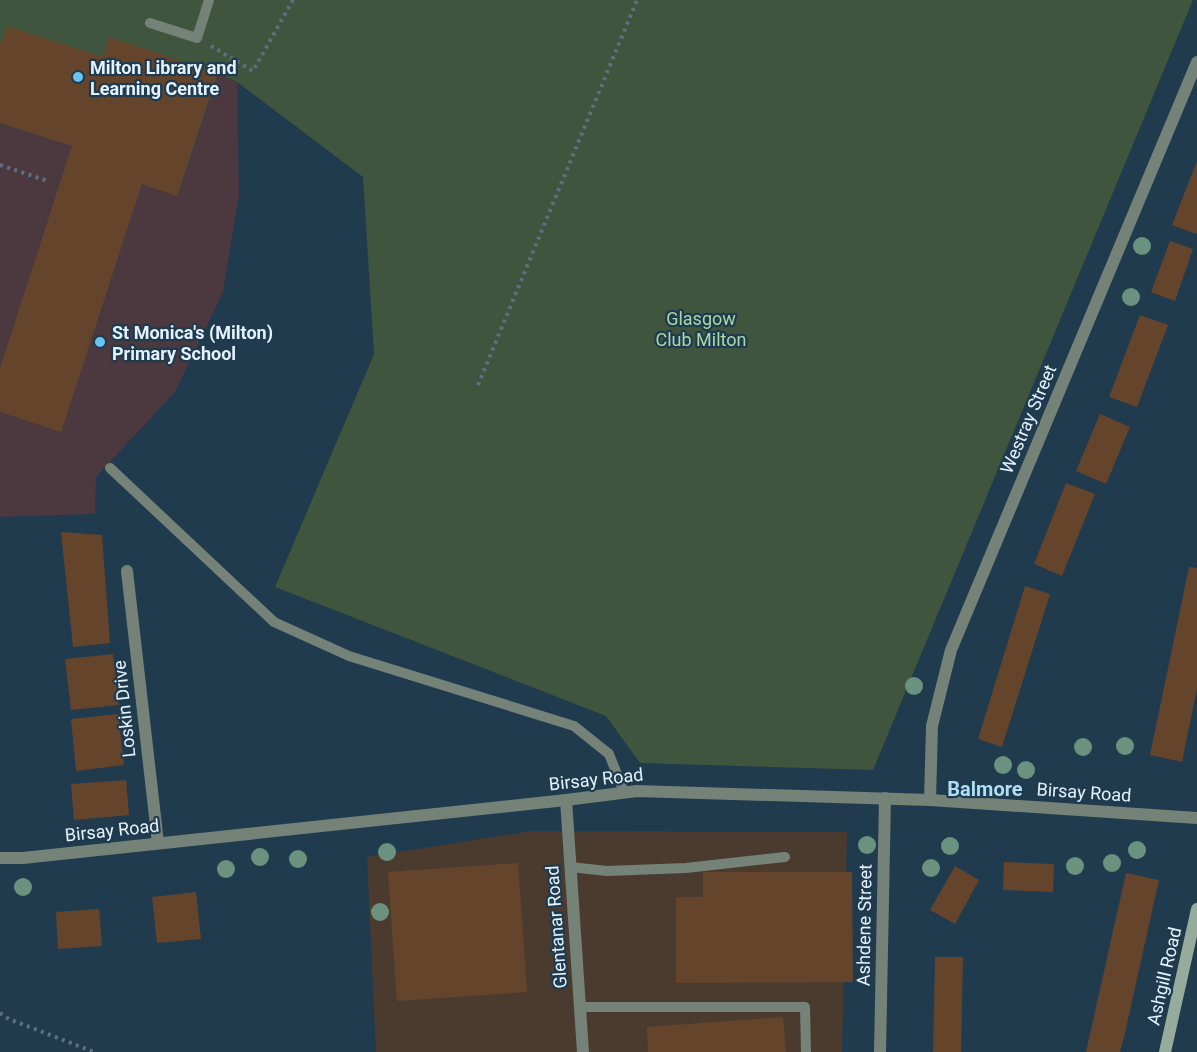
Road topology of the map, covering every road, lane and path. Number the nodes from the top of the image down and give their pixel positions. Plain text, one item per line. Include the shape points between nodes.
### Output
1 (209, 0) edge
2 (293, 0) edge
3 (637, 0) edge
4 (150, 23) dead end
5 (197, 38) junction
6 (1197, 62) edge
7 (0, 165) edge
8 (48, 181) dead end
9 (478, 385) dead end
10 (110, 468) dead end
11 (127, 571) dead end
12 (624, 792) junction
13 (885, 798) junction
14 (566, 800) junction
15 (930, 800) junction
16 (1197, 818) edge
17 (158, 843) junction
18 (784, 857) dead end
19 (0, 858) edge
20 (570, 867) junction
21 (1197, 909) edge
22 (580, 1007) junction
23 (0, 1013) edge
24 (94, 1052) edge
25 (583, 1052) edge
26 (806, 1052) edge
27 (880, 1052) edge
28 (1165, 1052) edge

1 - 5 lane
2 - 5 path via 254,71
3 - 9 path
4 - 5 lane
6 - 15 street, Westray Street via 951,650 932,726
7 - 8 path
10 - 12 lane via 274,622 349,656 574,726 609,754
11 - 17 street, Loskin Drive
12 - 13 street, Birsay Road
12 - 14 street, Birsay Road
13 - 15 street, Birsay Road
13 - 27 street, Ashdene Street
14 - 17 street, Birsay Road
14 - 20 street, Glentanar Road
15 - 16 street, Birsay Road
17 - 19 street, Birsay Road
18 - 20 lane via 675,868 607,871
20 - 22 street, Glentanar Road
21 - 28 street, Ashgill Road
22 - 25 street, Glentanar Road
22 - 26 lane via 805,1007
23 - 24 path

